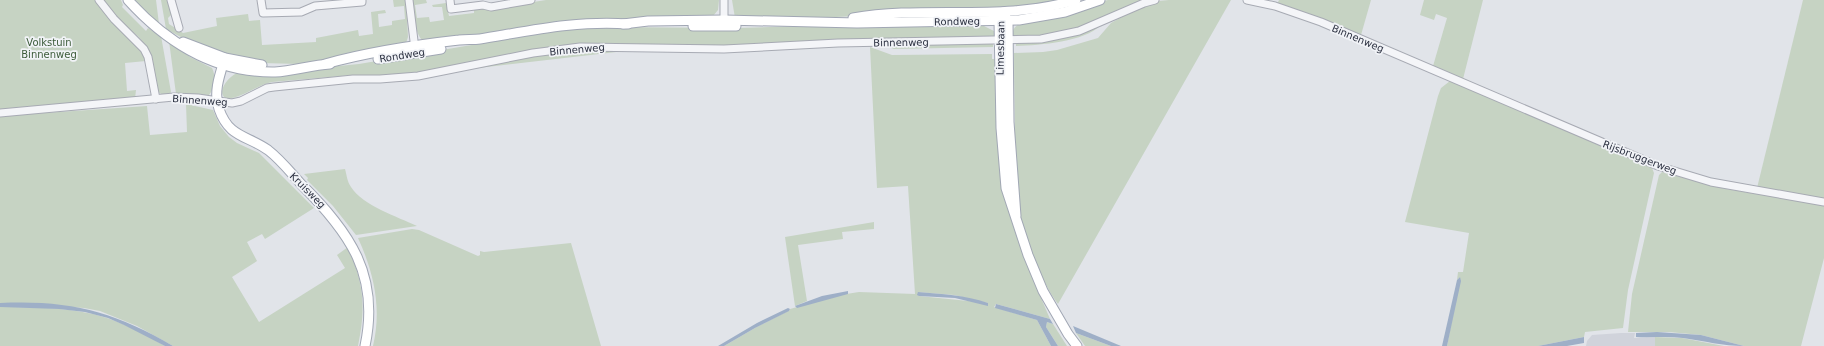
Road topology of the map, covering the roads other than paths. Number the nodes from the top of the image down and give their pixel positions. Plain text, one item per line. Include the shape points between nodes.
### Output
1 (99, 0) edge
2 (128, 0) edge
3 (171, 0) edge
4 (261, 0) edge
5 (362, 0) edge
6 (409, 0) edge
7 (450, 0) edge
8 (531, 0) edge
9 (724, 0) edge
10 (1076, 0) edge
11 (1100, 0) edge
12 (1155, 0) edge
13 (1247, 0) edge
14 (518, 1) edge
15 (483, 2) edge
16 (1003, 18) junction
17 (724, 23) junction
18 (179, 28) dead end
19 (1004, 44) junction
20 (415, 50) junction
21 (224, 61) junction
22 (1465, 84) joint
23 (156, 99) junction
24 (218, 105) junction
25 (0, 113) edge
26 (1824, 202) edge
27 (365, 346) edge
28 (1077, 346) edge

1 - 23 street via 144,49 148,57
2 - 21 main road, Rondweg via 148,20 172,38
3 - 18 street
4 - 5 street via 263,13 301,12 315,6
6 - 20 street
7 - 15 street via 451,9
8 - 14 street
9 - 17 street
10 - 16 main road, Rondweg
11 - 16 main road, Rondweg via 1052,15
12 - 19 street, Binnenweg via 1070,33
13 - 22 street, Binnenweg via 1275,6 1320,22
14 - 15 street via 491,6
16 - 17 main road, Rondweg via 857,22 769,20
16 - 19 main road, Limesbaan
17 - 20 main road, Rondweg via 648,21 560,27 460,40
19 - 24 street, Binnenweg via 838,43 724,49 580,48 533,53 418,76 380,80 353,78 267,88 241,101
19 - 28 main road, Limesbaan via 1003,159 1006,188 1043,291
20 - 21 main road, Rondweg via 342,59 308,67
21 - 24 main road via 217,89
22 - 26 street, Rijsbruggerweg via 1658,166 1711,182
23 - 24 street, Binnenweg via 184,97
23 - 25 street, Binnenweg
24 - 27 main road, Kruisweg via 231,129 269,151 330,212 346,235 358,256 366,286 369,320

